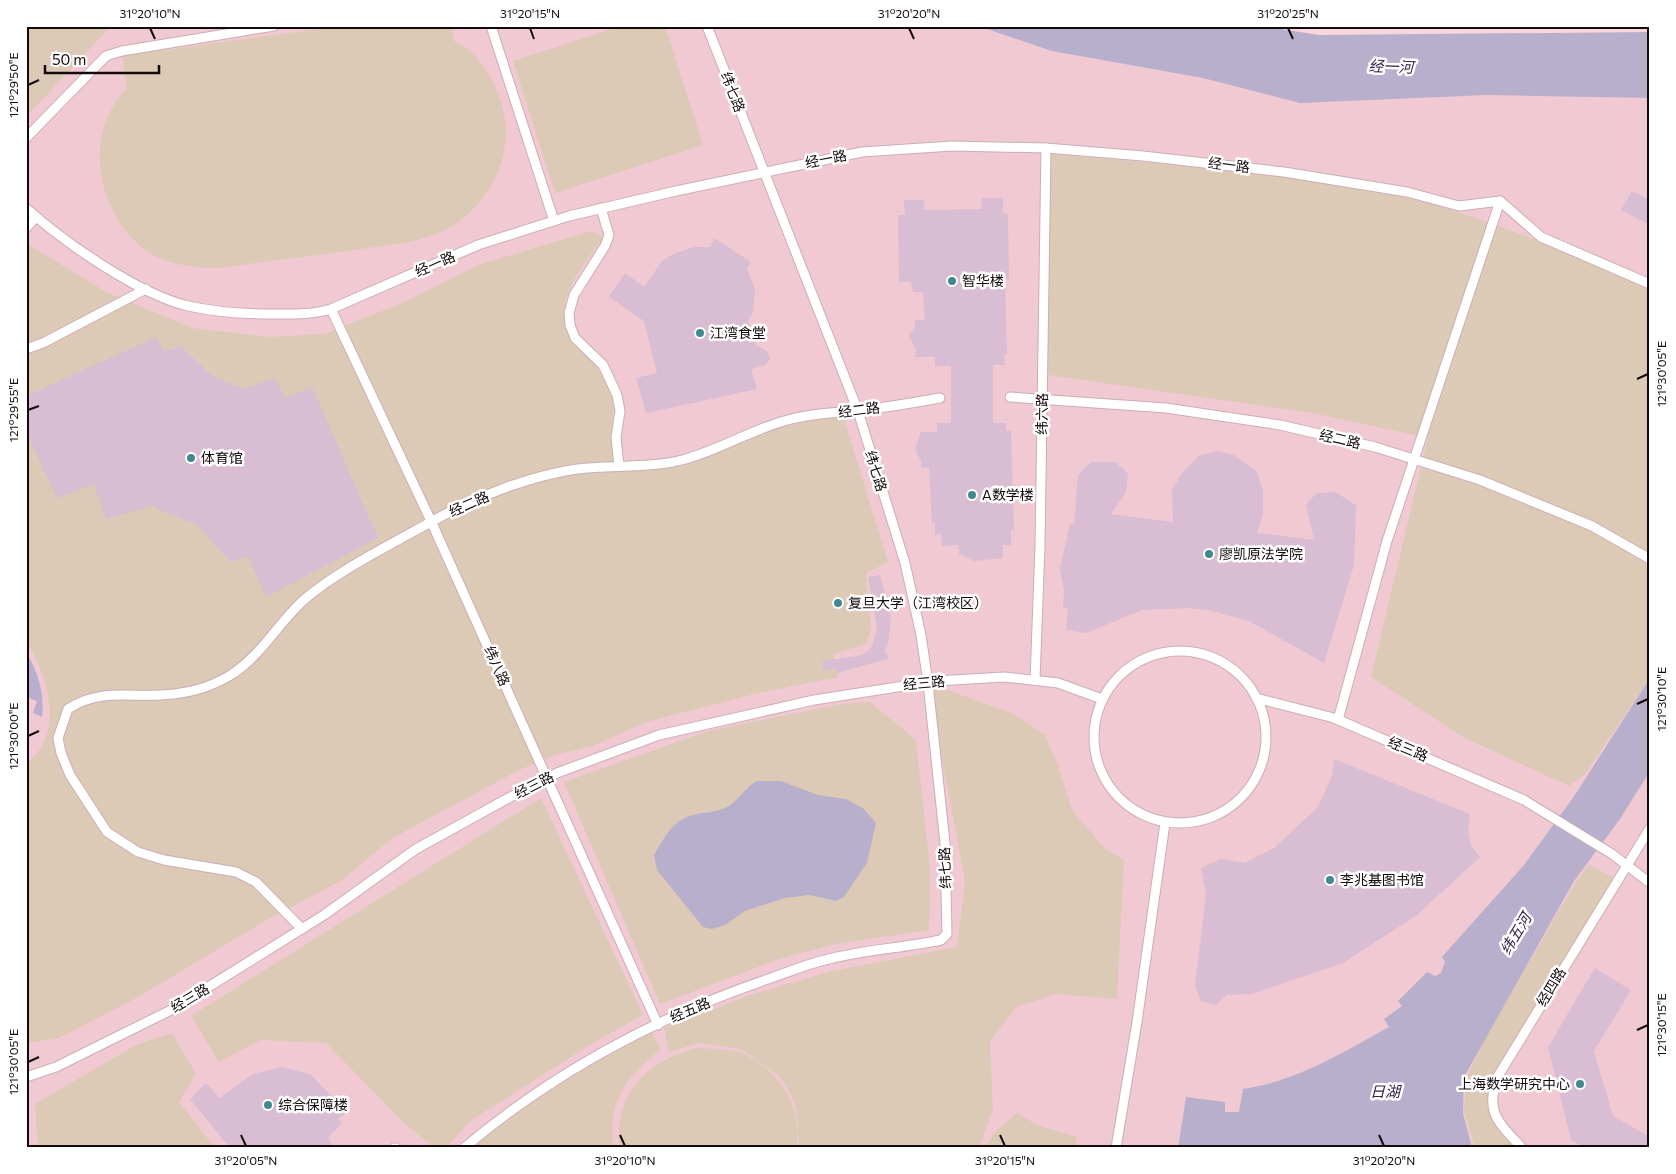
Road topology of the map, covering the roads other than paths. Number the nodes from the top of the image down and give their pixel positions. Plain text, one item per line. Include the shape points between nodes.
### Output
1 (274, 26) edge
2 (491, 26) edge
3 (707, 26) edge
4 (26, 138) edge
5 (1046, 148) junction
6 (763, 172) junction
7 (1500, 201) junction
8 (26, 208) edge
9 (601, 208) junction
10 (36, 217) junction
11 (554, 220) junction
12 (26, 228) edge
13 (1650, 284) edge
14 (146, 289) junction
15 (331, 309) junction
16 (26, 349) edge
17 (940, 398) dead end
18 (1010, 398) dead end
19 (1042, 401) junction
20 (858, 411) junction
21 (1414, 458) junction
22 (619, 466) junction
23 (431, 521) junction
24 (1650, 559) edge
25 (1036, 680) junction
26 (928, 682) junction
27 (1256, 698) junction
28 (1102, 699) junction
29 (1338, 720) junction
30 (547, 778) junction
31 (1165, 823) junction
32 (1650, 828) edge
33 (1627, 864) junction
34 (1650, 883) edge
35 (302, 929) junction
36 (945, 938) joint
37 (658, 1024) junction
38 (26, 1077) edge
39 (464, 1148) edge
40 (1116, 1148) edge
41 (1522, 1148) edge

1 - 4 lane via 106,56
2 - 11 lane
3 - 6 lane, 纬七路
5 - 6 lane, 经一路 via 952,146 862,152
5 - 7 lane, 经一路 via 1284,172 1407,192 1459,206
5 - 19 lane, 纬六路
6 - 9 lane, 经一路
6 - 20 lane, 纬七路
7 - 13 lane via 1541,237
7 - 21 lane
8 - 10 lane, 经一路
9 - 11 lane, 经一路
9 - 22 lane via 609,235 574,295 569,313 575,338 604,365 617,395 620,411 616,437
10 - 12 lane
10 - 14 lane, 经一路 via 96,262
11 - 15 lane, 经一路 via 478,245
14 - 15 lane, 经一路 via 187,306 237,314 292,314
14 - 16 lane via 44,343
15 - 23 lane, 纬八路
17 - 20 lane, 经二路
18 - 19 lane, 经二路
19 - 21 lane, 经二路 via 1166,408 1280,426
19 - 25 lane, 纬六路
20 - 22 lane, 经二路 via 784,420 680,461
20 - 26 lane, 纬七路 via 904,563 922,636
21 - 24 lane, 经二路 via 1480,480 1592,526
21 - 29 lane via 1387,541
22 - 23 lane, 经二路 via 553,474 483,497
23 - 30 lane, 纬八路
23 - 35 lane, 经二路 via 307,597 288,615 258,654 230,676 191,690 161,695 106,694 92,697 68,709 60,729 61,753 70,775 97,820 119,842 164,860 236,872 256,882
25 - 26 lane, 经三路 via 1004,677
25 - 28 lane, 经三路 via 1058,682
26 - 30 lane, 经三路 via 717,720 659,735
26 - 36 lane, 纬七路 via 945,843
27 - 28 lane via 1230,667 1207,655 1178,651 1143,659 1121,674
27 - 29 lane, 经三路
27 - 31 lane via 1262,712 1266,741 1261,766 1248,790 1232,806 1211,818 1187,824
28 - 31 lane via 1094,723 1094,750 1102,774 1115,794 1134,811
29 - 33 lane, 经三路 via 1524,800
30 - 35 lane, 经三路 via 416,849
30 - 37 lane, 纬八路
31 - 40 lane via 1138,1022
32 - 33 lane, 经四路
33 - 34 lane
33 - 41 lane, 经四路 via 1498,1076 1492,1092 1496,1120
35 - 38 lane, 经三路 via 172,1009 56,1067
36 - 37 lane, 经五路 via 825,960 747,986
37 - 39 lane, 经五路 via 591,1057 500,1117

